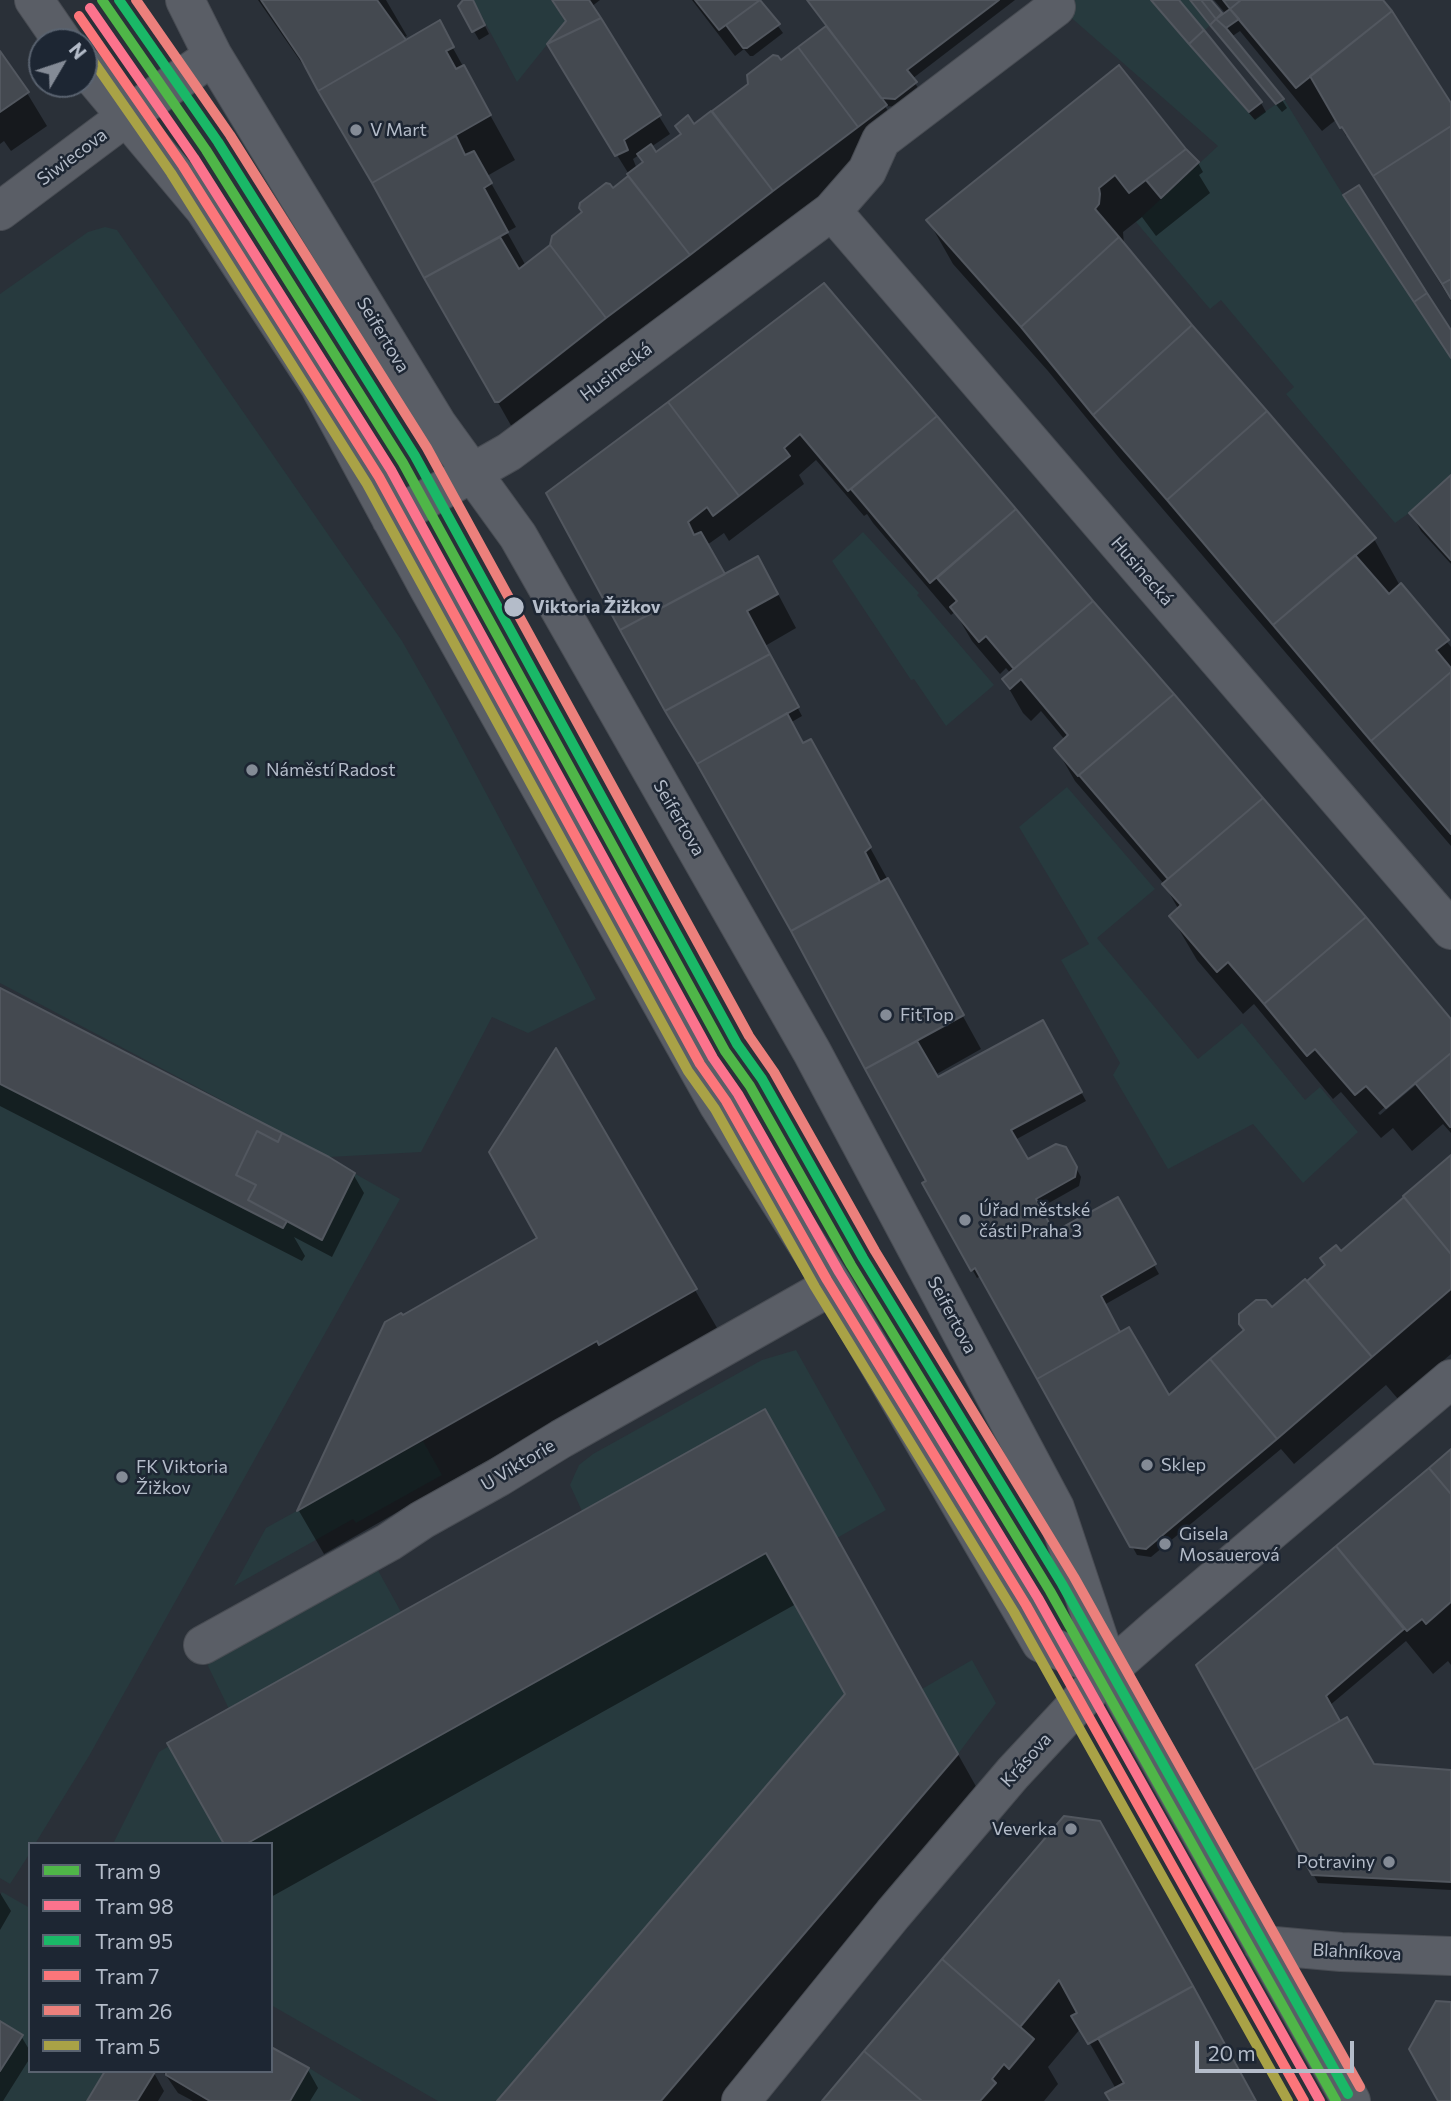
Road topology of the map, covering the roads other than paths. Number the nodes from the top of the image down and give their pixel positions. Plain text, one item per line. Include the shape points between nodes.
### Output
1 (34, 0) edge
2 (185, 0) edge
3 (1056, 7) dead end
4 (53, 28) edge
5 (213, 56) junction
6 (98, 82) edge
7 (127, 116) junction
8 (0, 211) edge
9 (832, 211) junction
10 (472, 472) junction
11 (391, 519) junction
12 (1451, 930) edge
13 (832, 1285) junction
14 (1451, 1379) edge
15 (203, 1645) dead end
16 (1109, 1670) junction
17 (1263, 1945) junction
18 (1451, 1956) edge
19 (741, 2101) edge
20 (1351, 2101) edge

1 - 4 street
2 - 5 street, Seifertova
3 - 9 street, Husinecká via 881,140 867,171
5 - 7 street, Siwiecova
5 - 10 street, Seifertova via 437,424
6 - 7 street
7 - 8 street, Siwiecova
7 - 11 street via 205,210 243,268 318,385
9 - 10 street, Husinecká via 509,452
9 - 12 street, Husinecká
10 - 11 street, Husinecká
10 - 16 street, Seifertova via 518,536 818,1063 1055,1508
11 - 13 street via 718,1104
13 - 15 street, U Viktorie
13 - 16 street via 1041,1643
14 - 16 street, Krásova
16 - 17 street, Seifertova
16 - 19 street, Krásova via 893,1914
17 - 18 street, Blahníkova
17 - 20 street, Seifertova

